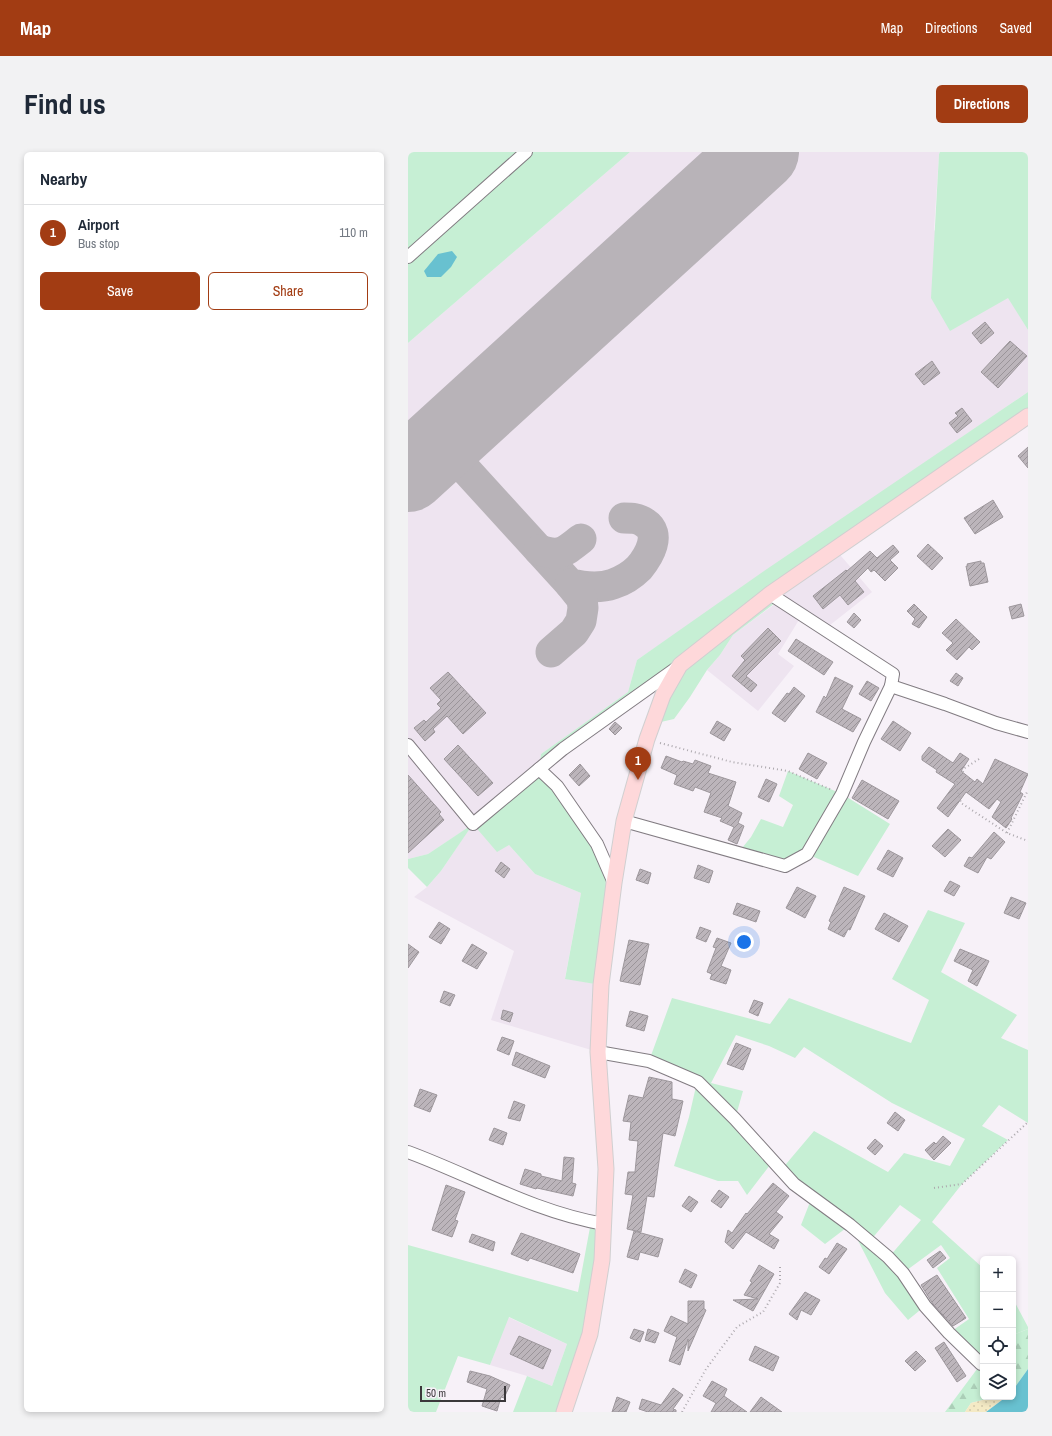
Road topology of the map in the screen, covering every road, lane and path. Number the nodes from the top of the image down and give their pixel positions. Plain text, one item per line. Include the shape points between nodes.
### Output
1 (526, 152) edge
2 (408, 257) edge
3 (1028, 416) edge
4 (770, 594) junction
5 (680, 665) junction
6 (891, 686) junction
7 (1028, 732) edge
8 (647, 739) junction
9 (408, 745) edge
10 (979, 759) dead end
11 (539, 769) junction
12 (1028, 790) edge
13 (842, 794) junction
14 (624, 821) junction
15 (1007, 833) junction
16 (1028, 840) edge
17 (614, 883) junction
18 (598, 1052) junction
19 (1028, 1122) edge
20 (408, 1152) edge
21 (934, 1188) dead end
22 (604, 1224) junction
23 (780, 1265) dead end
24 (980, 1363) edge
25 (564, 1412) edge
26 (682, 1412) edge

1 - 2 street
3 - 4 main road
4 - 5 main road
4 - 6 street via 893,674
5 - 8 main road via 663,695
5 - 11 street
6 - 7 street
6 - 13 street
8 - 13 path via 732,762 788,771
8 - 14 main road
9 - 11 street via 473,824
10 - 15 path via 965,768 956,784 961,803
11 - 17 street via 557,786 597,844
12 - 15 path
13 - 14 street via 807,854 785,866
14 - 17 main road
15 - 16 path
17 - 18 main road via 601,985
18 - 22 main road via 606,1170
18 - 24 street via 649,1061 698,1082 794,1184 888,1257 949,1334
19 - 21 path via 962,1184
20 - 22 street via 542,1208
22 - 25 main road via 602,1260 590,1334
23 - 26 path via 780,1283 763,1312 736,1327 706,1369

